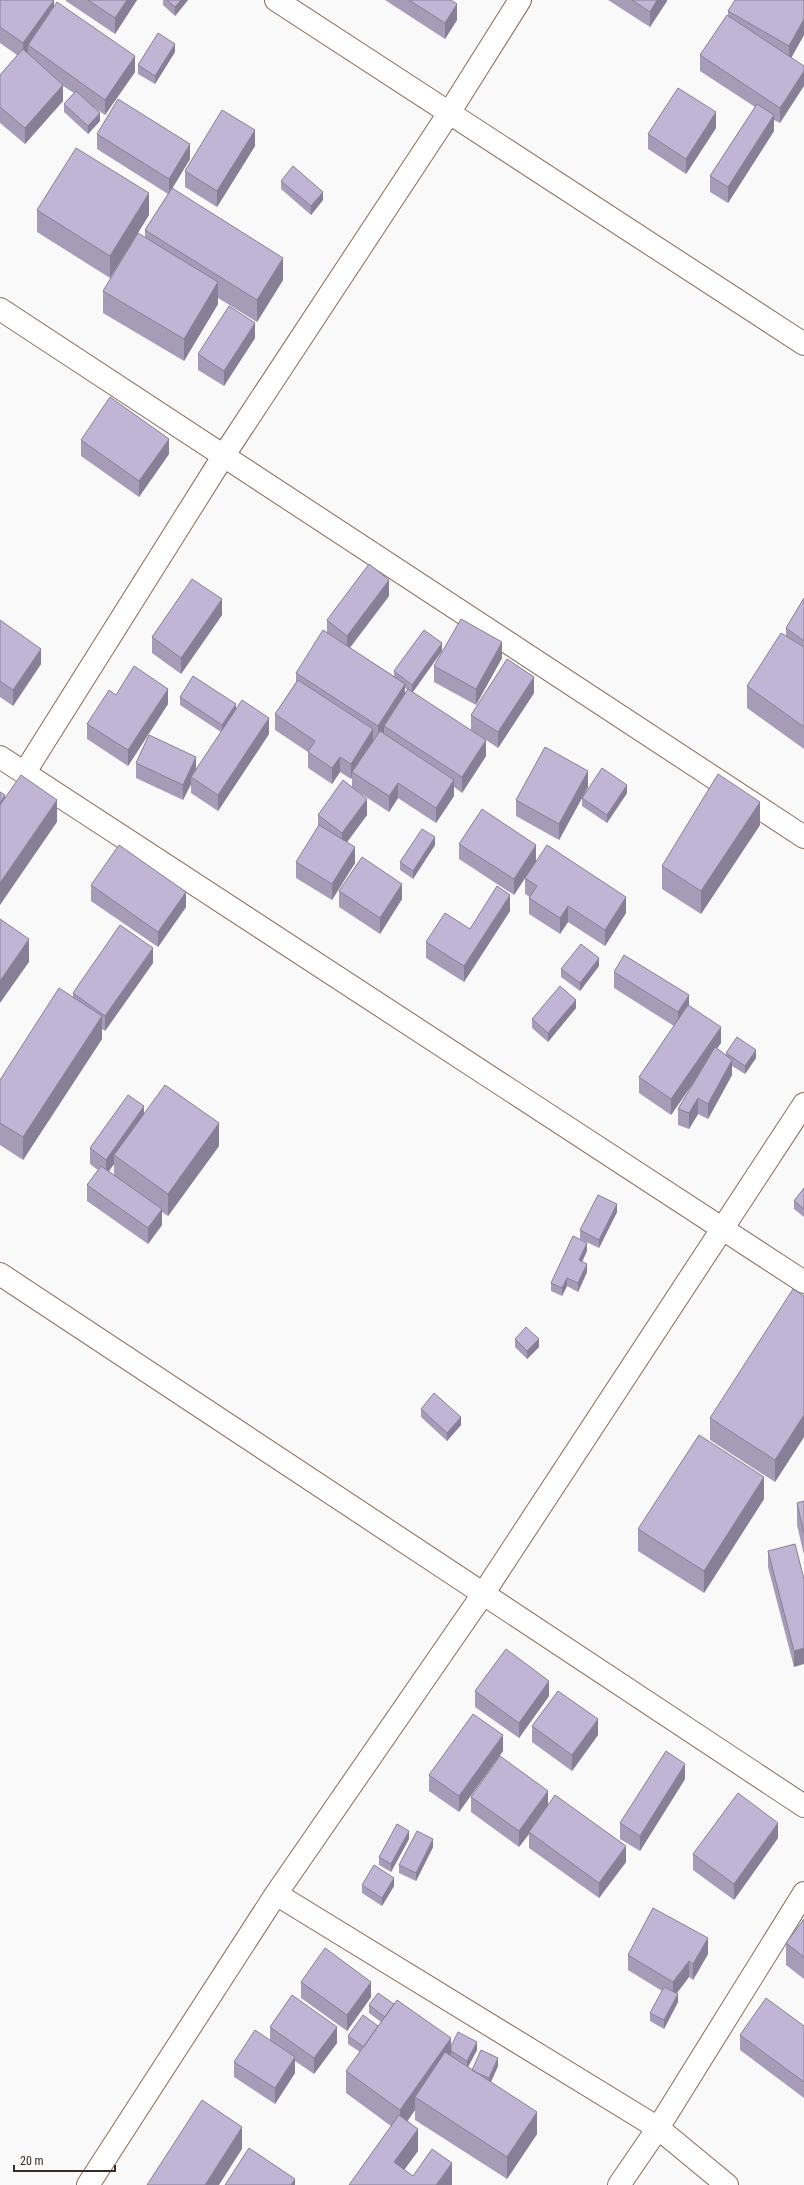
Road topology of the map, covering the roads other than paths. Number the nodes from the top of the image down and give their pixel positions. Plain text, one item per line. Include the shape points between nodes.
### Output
1 (276, 0) edge
2 (520, 0) edge
3 (449, 113) junction
4 (0, 309) edge
5 (804, 344) edge
6 (224, 455) junction
7 (0, 757) edge
8 (25, 772) junction
9 (804, 837) edge
10 (804, 1104) edge
11 (722, 1229) junction
12 (0, 1274) edge
13 (804, 1282) edge
14 (483, 1594) junction
15 (804, 1806) edge
16 (804, 1893) edge
17 (276, 1894) junction
18 (658, 2128) junction
19 (88, 2185) edge
20 (619, 2185) edge
21 (728, 2185) edge

1 - 3 street
2 - 3 street
3 - 5 street
3 - 6 street
4 - 6 street
6 - 8 street
6 - 9 street
7 - 8 street
8 - 11 street
10 - 11 street
11 - 13 street
11 - 14 street
12 - 14 street
14 - 15 street
14 - 17 street
16 - 18 street
17 - 18 street
17 - 19 street
18 - 20 street
18 - 21 street

